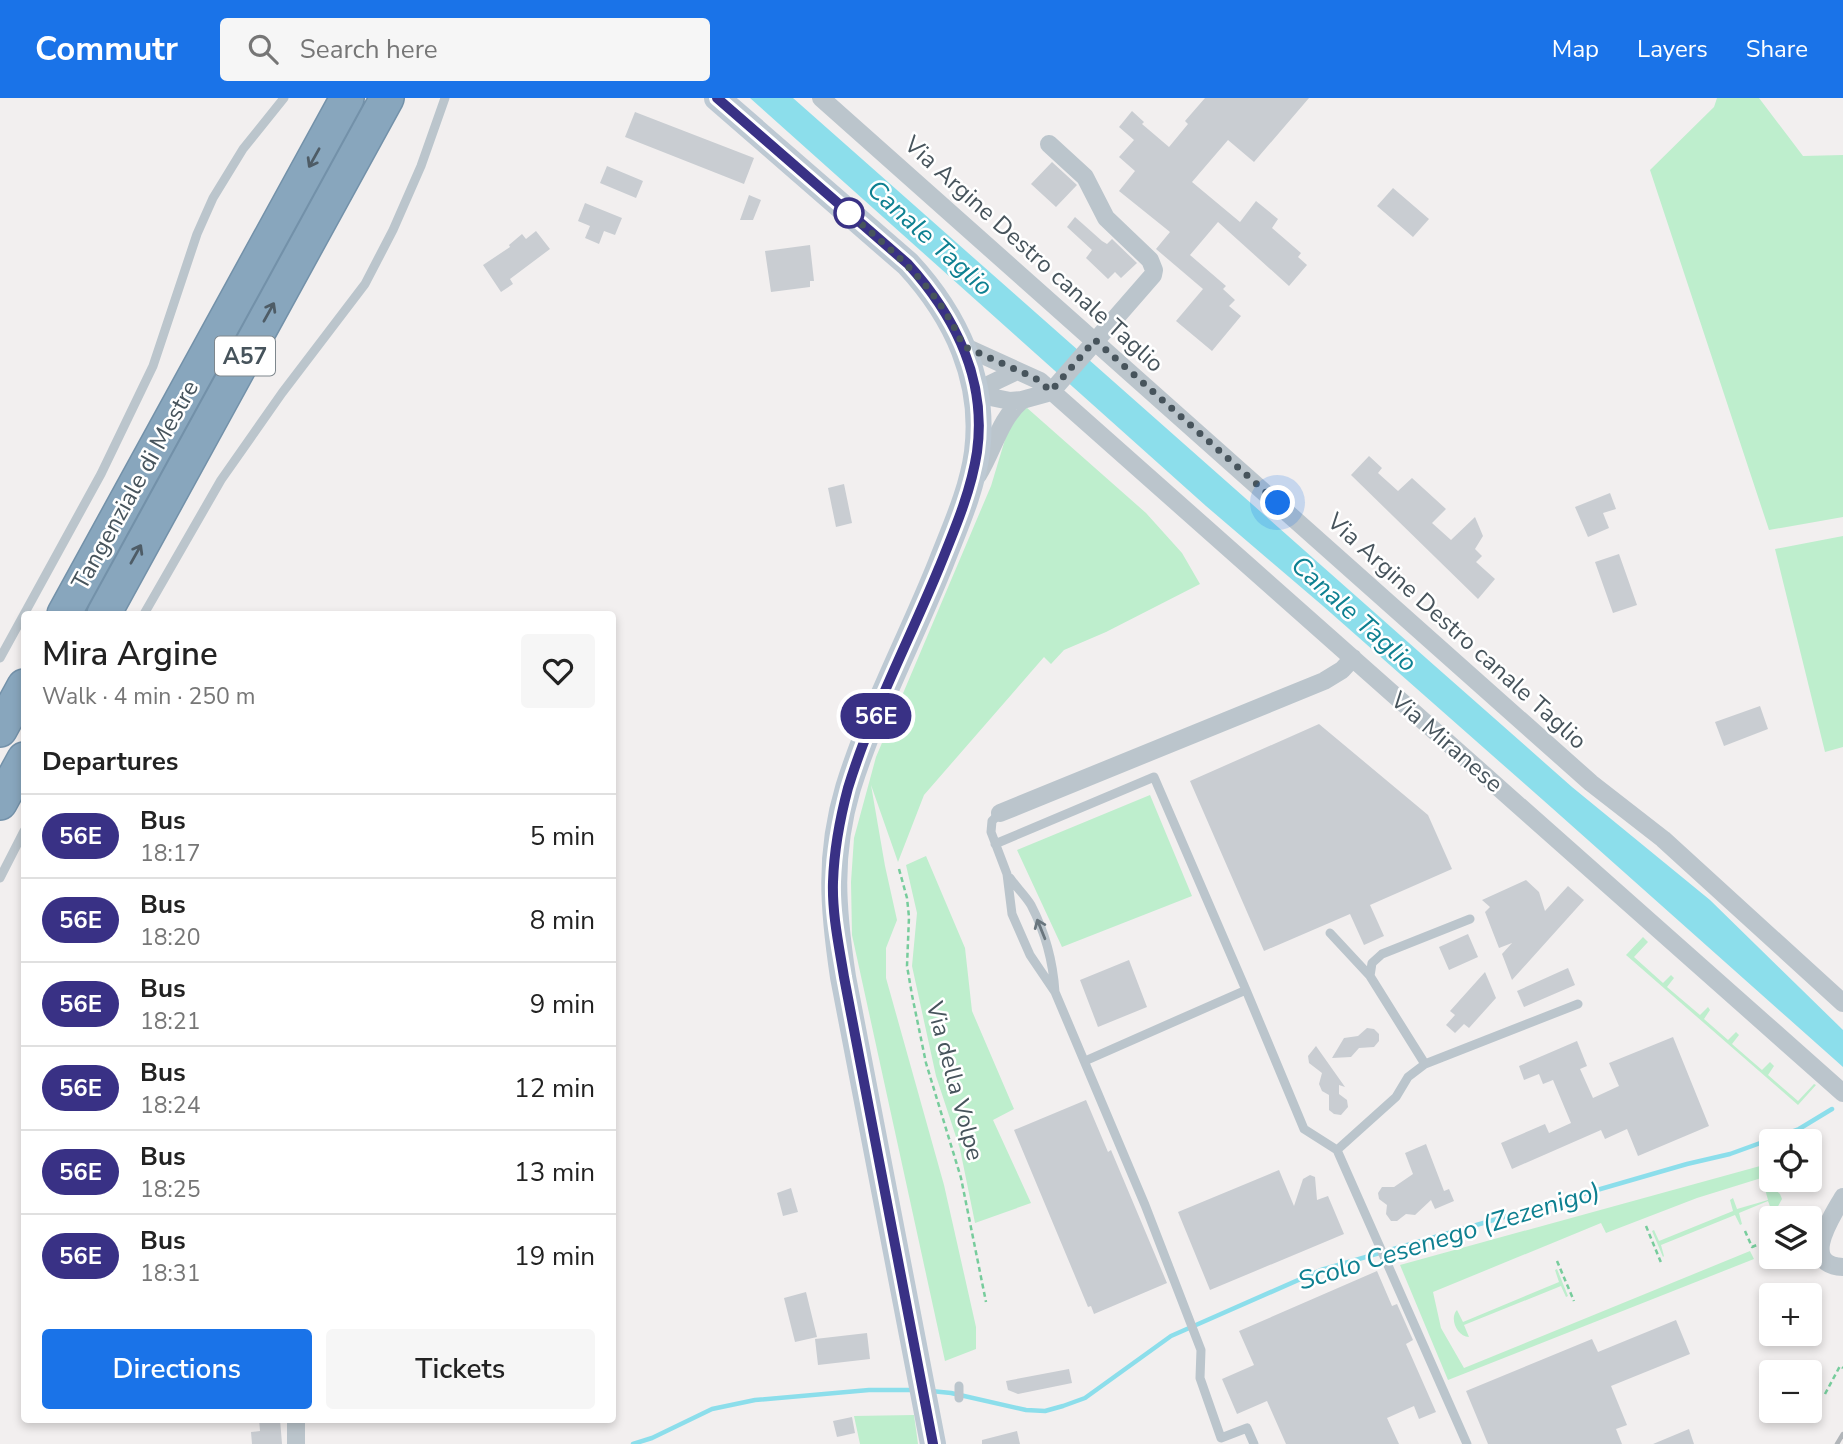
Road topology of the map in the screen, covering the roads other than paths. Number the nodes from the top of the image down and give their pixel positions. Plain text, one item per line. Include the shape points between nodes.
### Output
1 (284, 98) edge
2 (347, 98) edge
3 (387, 98) edge
4 (445, 98) edge
5 (717, 98) edge
6 (821, 98) edge
7 (1049, 144) dead end
8 (1090, 345) junction
9 (963, 346) junction
10 (1017, 371) junction
11 (1054, 387) junction
12 (976, 394) junction
13 (1022, 400) junction
14 (966, 495) junction
15 (26, 611) edge
16 (66, 611) edge
17 (106, 611) edge
18 (146, 611) edge
19 (21, 620) edge
20 (0, 658) edge
21 (1353, 659) junction
22 (21, 692) edge
23 (0, 730) edge
24 (21, 764) edge
25 (0, 803) edge
26 (1000, 813) joint
27 (21, 837) edge
28 (995, 844) junction
29 (1007, 874) junction
30 (0, 878) edge
31 (1470, 919) dead end
32 (1330, 933) dead end
33 (1370, 976) junction
34 (1246, 990) junction
35 (1055, 992) junction
36 (1843, 1003) edge
37 (1578, 1004) dead end
38 (1085, 1061) junction
39 (1425, 1064) junction
40 (1843, 1093) edge
41 (1337, 1150) junction
42 (1843, 1197) edge
43 (1843, 1267) edge
44 (959, 1386) dead end
45 (959, 1398) dead end
46 (296, 1423) edge
47 (930, 1432) edge
48 (296, 1444) edge
49 (1254, 1444) edge
50 (1468, 1444) edge

1 - 15 lane via 243,149 213,198 153,366 101,474
2 -> 16 highway, Tangenziale di Mestre / A57
17 -> 3 highway, Tangenziale di Mestre / A57
4 - 18 lane via 421,166 365,284 221,480
5 - 9 main road via 908,264 945,310
6 - 8 street, Via Argine Destro canale Taglio
7 - 8 street via 1084,177 1107,218 1150,260 1154,270
8 - 11 street
8 - 36 street, Via Argine Destro canale Taglio via 1591,783 1724,892
9 - 10 street, Via Miranese
9 - 12 main road
10 - 11 street, Via Miranese
10 - 12 street
11 - 13 street via 1042,396
11 - 21 street, Via Miranese
12 - 13 street
12 - 14 main road via 977,453
13 - 14 street via 1007,415
14 - 47 main road via 863,745 843,810 833,883 844,977
19 - 20 lane
21 - 26 street via 1324,681
21 - 40 street, Via Miranese
22 - 23 highway
24 - 25 highway
26 - 28 lane via 992,821
27 - 30 lane
28 - 29 lane
28 - 34 lane via 1154,777
29 - 35 lane via 1013,914 1030,955
35 -> 29 lane via 1052,961 1040,927 1031,905
31 - 33 lane via 1382,954 1372,963
32 - 33 lane
33 - 39 lane
34 - 38 lane
34 - 41 lane via 1304,1129
35 - 38 lane
37 - 39 lane
38 - 49 lane via 1202,1350 1200,1378 1220,1438 1247,1428
39 - 41 lane
41 - 50 lane
42 - 43 street via 1820,1246 1830,1264
44 - 45 lane
46 - 48 street

